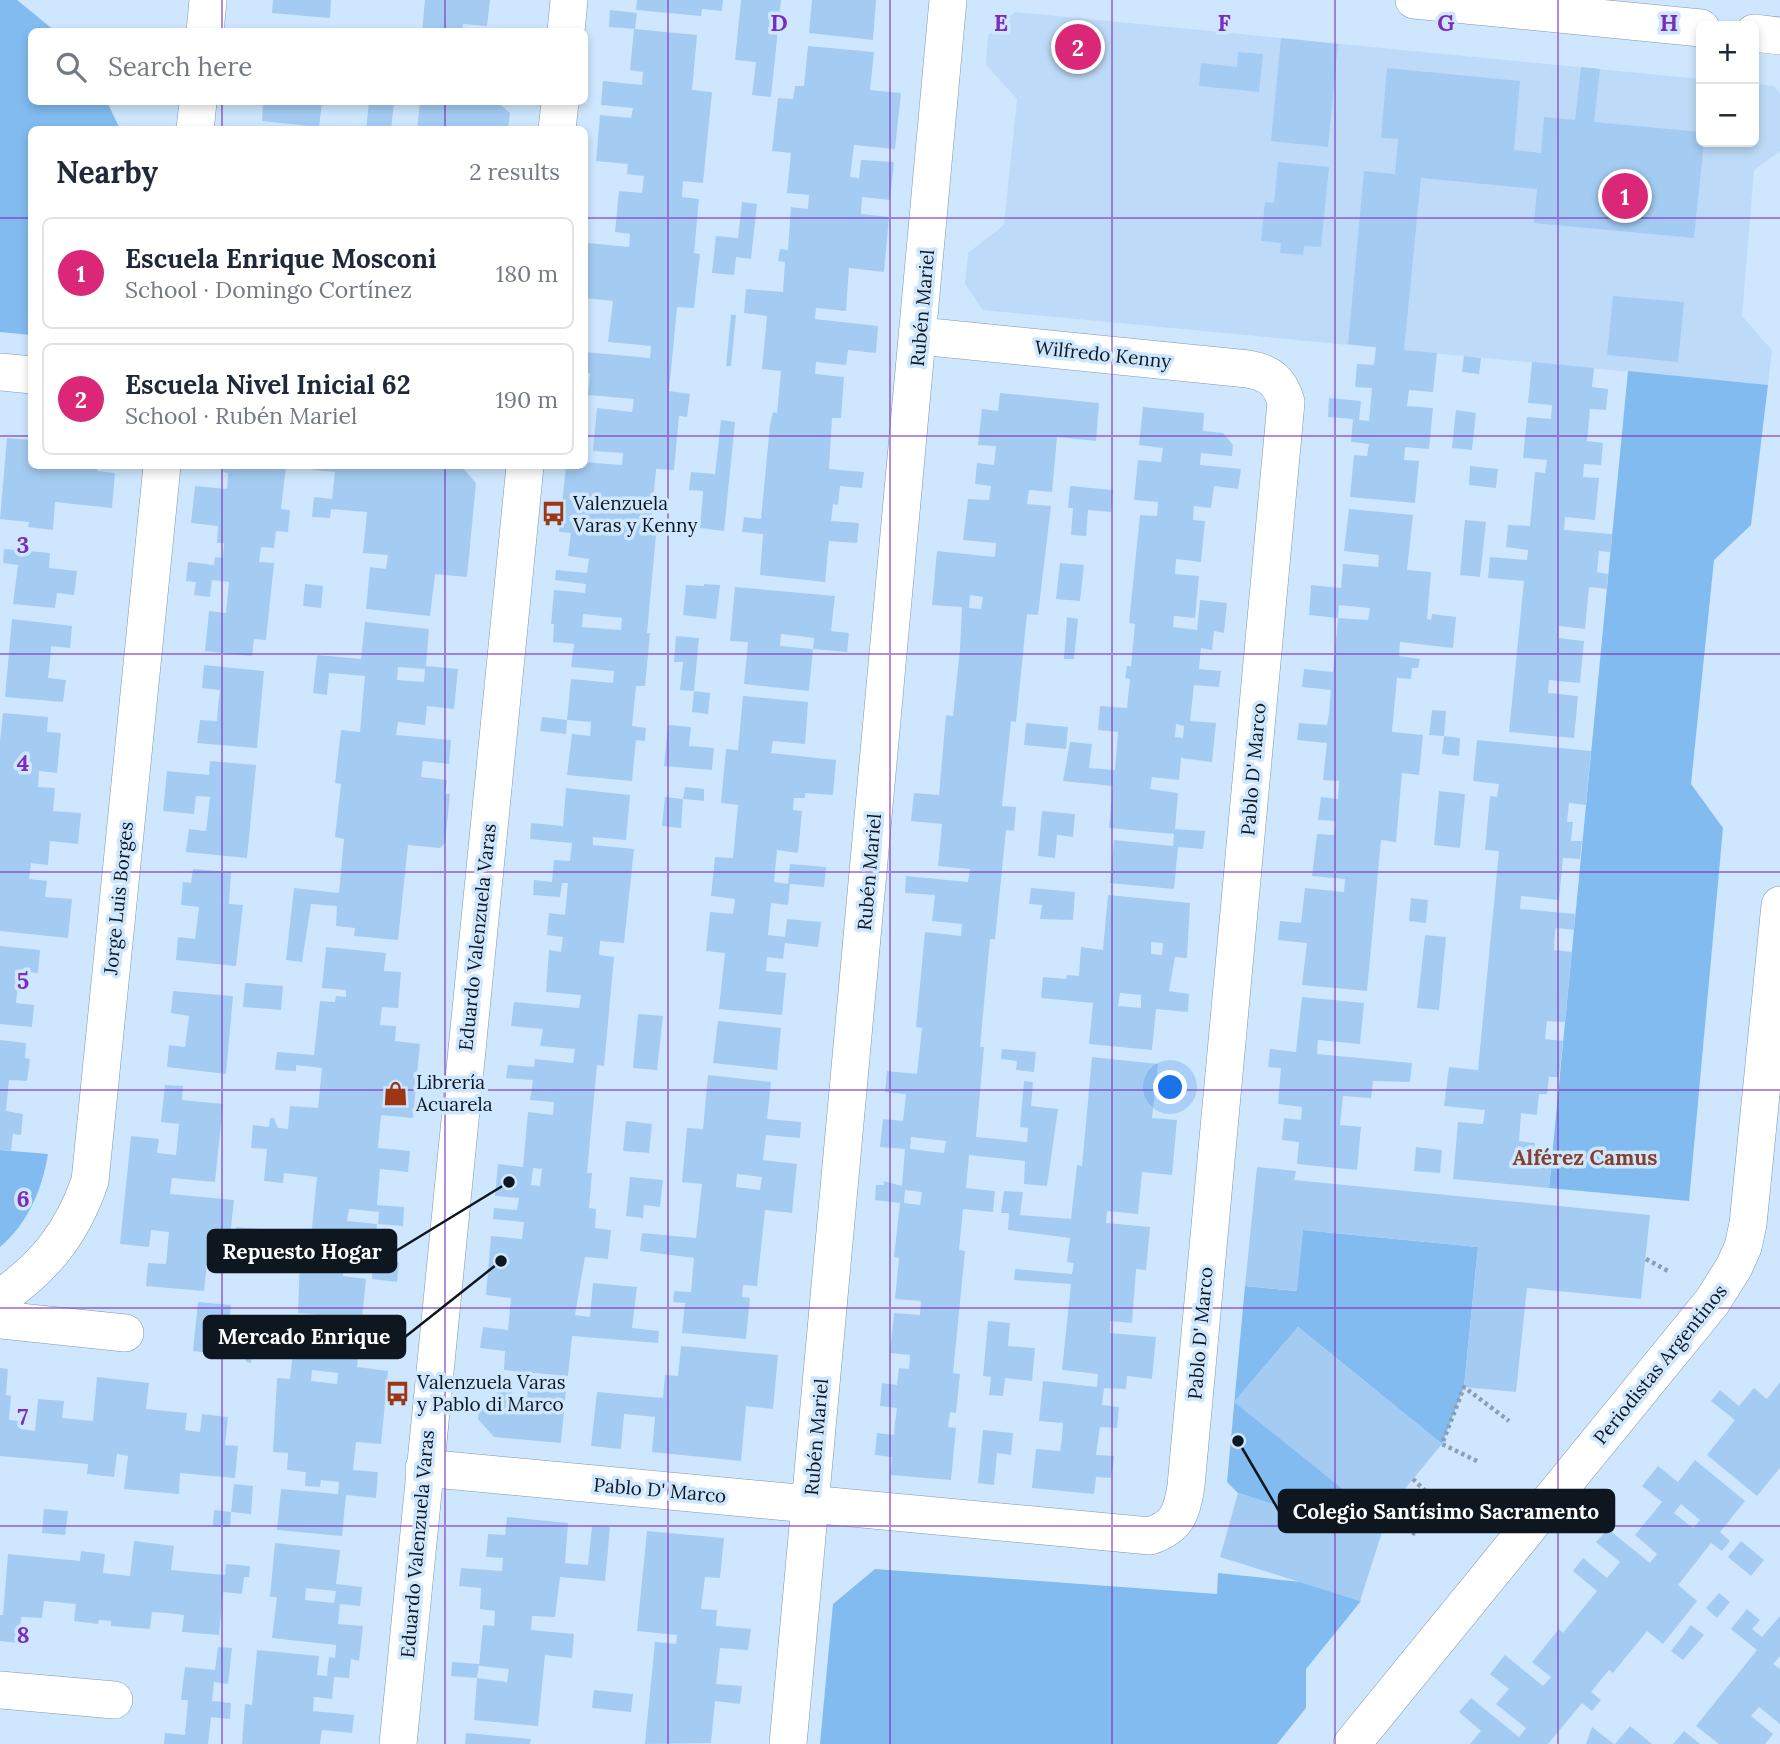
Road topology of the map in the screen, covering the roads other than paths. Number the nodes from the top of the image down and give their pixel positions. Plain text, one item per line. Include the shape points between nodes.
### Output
1 (208, 0) edge
2 (569, 0) edge
3 (948, 0) edge
4 (1414, 0) edge
5 (1474, 3) edge
6 (1696, 27) edge
7 (205, 28) edge
8 (566, 28) edge
9 (1759, 34) edge
10 (1780, 36) edge
11 (198, 105) edge
12 (560, 105) edge
13 (195, 126) edge
14 (557, 126) edge
15 (919, 336) junction
16 (0, 372) edge
17 (28, 375) edge
18 (1281, 387) joint
19 (162, 469) edge
20 (525, 469) edge
21 (1780, 905) edge
22 (0, 1298) edge
23 (0, 1320) edge
24 (125, 1333) dead end
25 (424, 1468) junction
26 (810, 1504) junction
27 (0, 1690) edge
28 (114, 1700) dead end
29 (398, 1744) edge
30 (788, 1744) edge
31 (1352, 1744) edge

1 - 7 street
2 - 8 street
3 - 15 street, Rubén Mariel
4 - 5 street
5 - 6 street
9 - 10 street
11 - 13 street
12 - 14 street
15 - 18 street, Wilfredo Kenny via 1248,369 1262,371
15 - 26 street, Rubén Mariel
16 - 17 street
18 - 26 street, Pablo D' Marco via 1286,402 1283,449 1186,1486 1178,1521 1167,1531 1150,1536
19 - 22 street, Jorge Luis Borges via 89,1181 80,1207 54,1251 37,1271
20 - 25 street, Eduardo Valenzuela Varas
21 - 31 street, Periodistas Argentinos via 1753,1193 1743,1247 1734,1267 1712,1302
23 - 24 street
25 - 26 street, Pablo D' Marco
25 - 29 street, Eduardo Valenzuela Varas
26 - 30 street, Rubén Mariel
27 - 28 street

